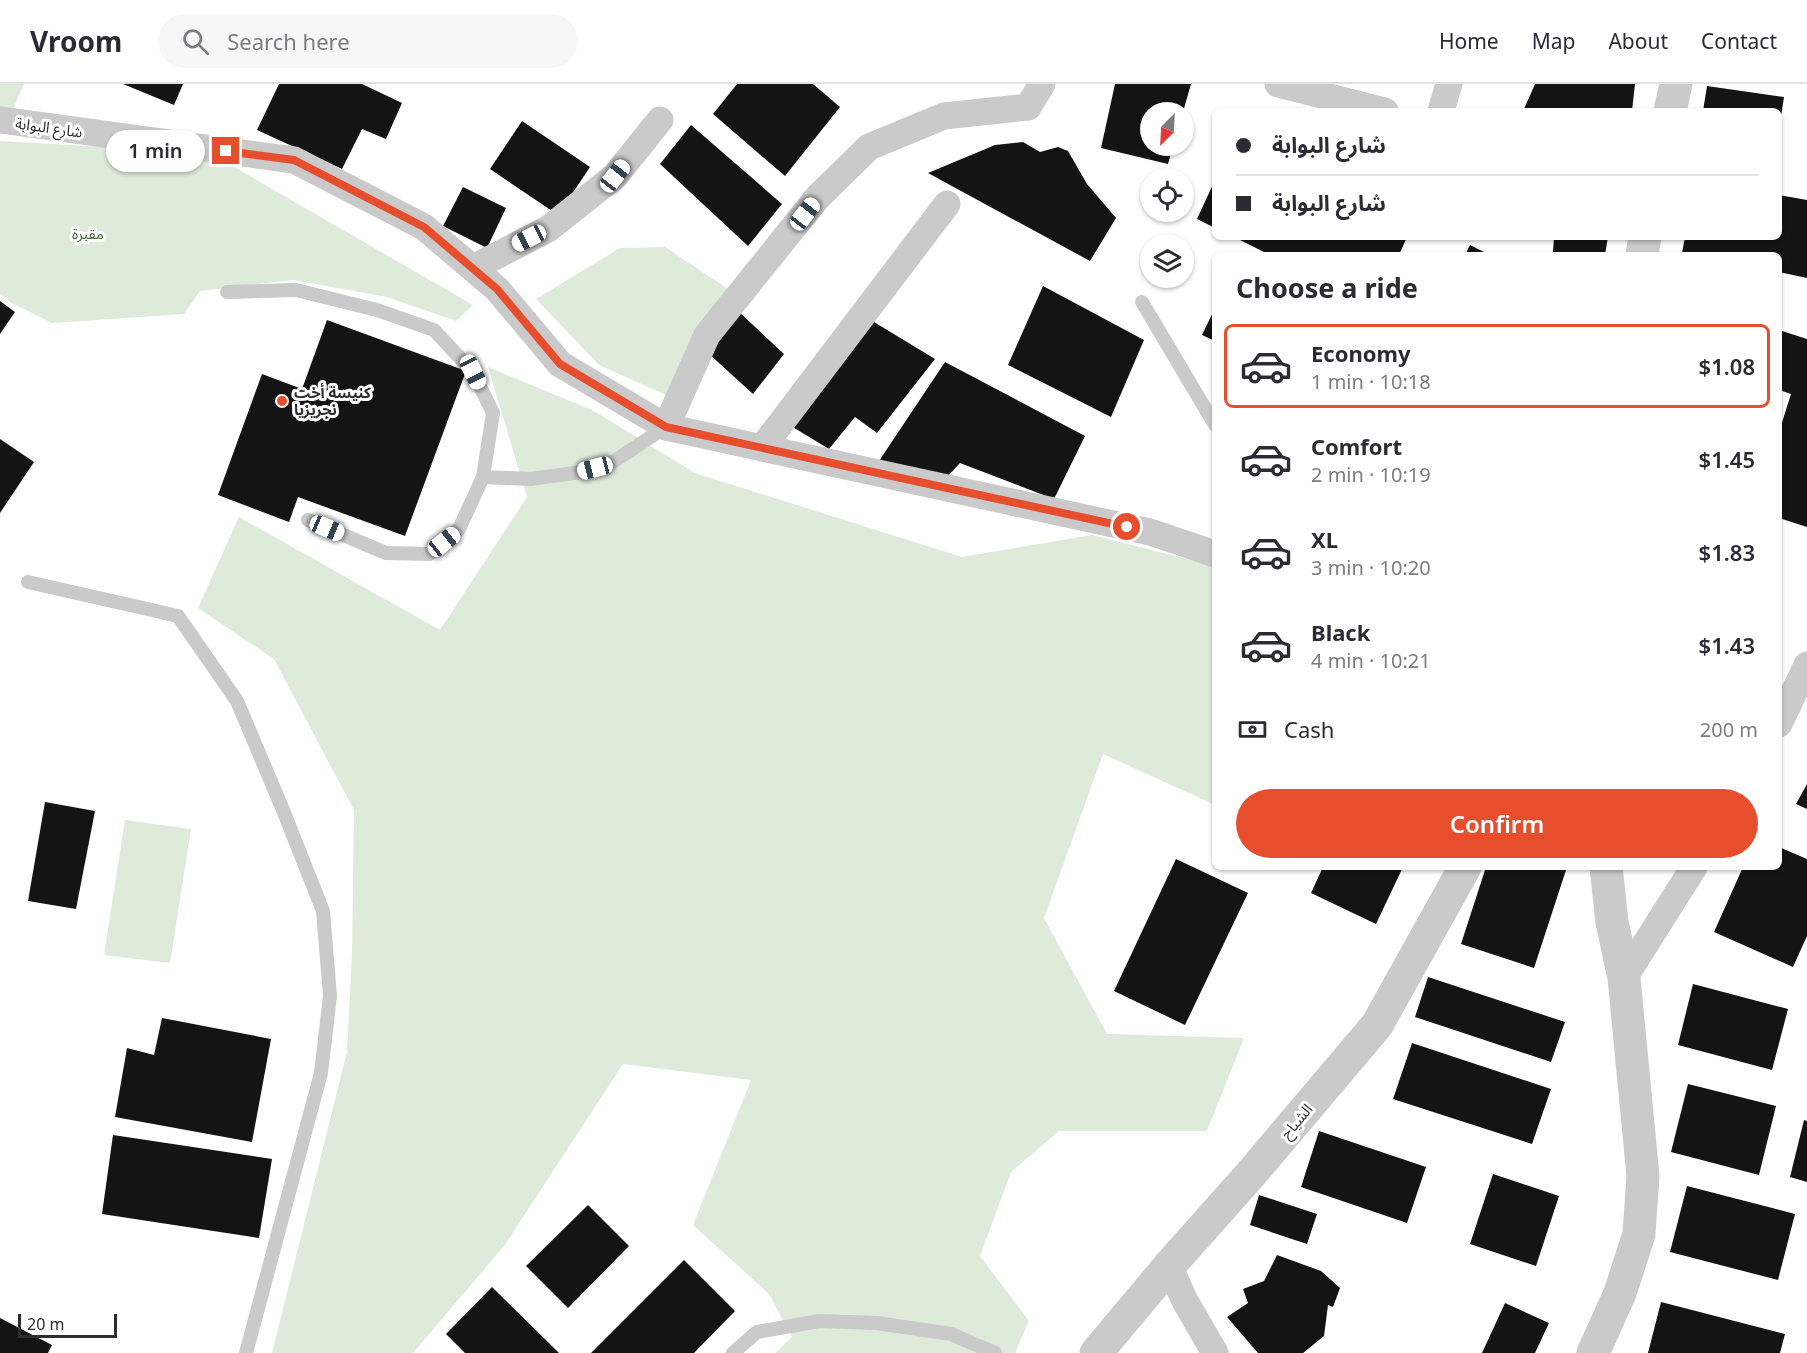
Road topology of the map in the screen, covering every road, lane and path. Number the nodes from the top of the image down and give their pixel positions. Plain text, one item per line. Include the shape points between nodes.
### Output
1 (1042, 84) edge
2 (1278, 84) edge
3 (1449, 84) edge
4 (1676, 84) edge
5 (1373, 108) edge
6 (1442, 108) edge
7 (1671, 108) edge
8 (0, 120) edge
9 (660, 120) dead end
10 (947, 204) dead end
11 (473, 268) junction
12 (227, 292) dead end
13 (1142, 302) dead end
14 (1212, 420) edge
15 (666, 427) junction
16 (762, 448) junction
17 (483, 477) junction
18 (308, 520) dead end
19 (1212, 553) edge
20 (28, 582) dead end
21 (1807, 665) edge
22 (1782, 718) edge
23 (1463, 870) edge
24 (1606, 870) edge
25 (1692, 870) edge
26 (1624, 978) junction
27 (1168, 1266) junction
28 (246, 1353) edge
29 (733, 1353) edge
30 (995, 1353) edge
31 (1096, 1353) edge
32 (1215, 1353) edge
33 (1593, 1353) edge

1 - 15 street via 1028,107 944,116 869,147 817,198 707,335
2 - 5 street
3 - 6 street
4 - 7 street
8 - 11 street, شارع البوابة via 294,160 424,227
9 - 11 street via 615,176 548,229
10 - 16 street
11 - 15 street, شارع البوابة via 497,289 560,364
12 - 17 lane via 296,290 377,310 434,330 473,372 493,413
13 - 14 lane
15 - 16 street, شارع البوابة
15 - 17 lane via 608,465 531,479
16 - 19 street, شارع البوابة via 1150,532
17 - 18 lane via 459,529 429,554 386,553
20 - 28 lane via 178,616 237,701 323,911 330,996 321,1073
21 - 22 street
23 - 27 street, الشياح via 1377,1025
24 - 26 street
25 - 26 street
26 - 33 street via 1643,1176 1639,1234 1620,1293
27 - 31 street, الشياح
27 - 32 street
29 - 30 lane via 757,1332 819,1322 878,1323 951,1334

